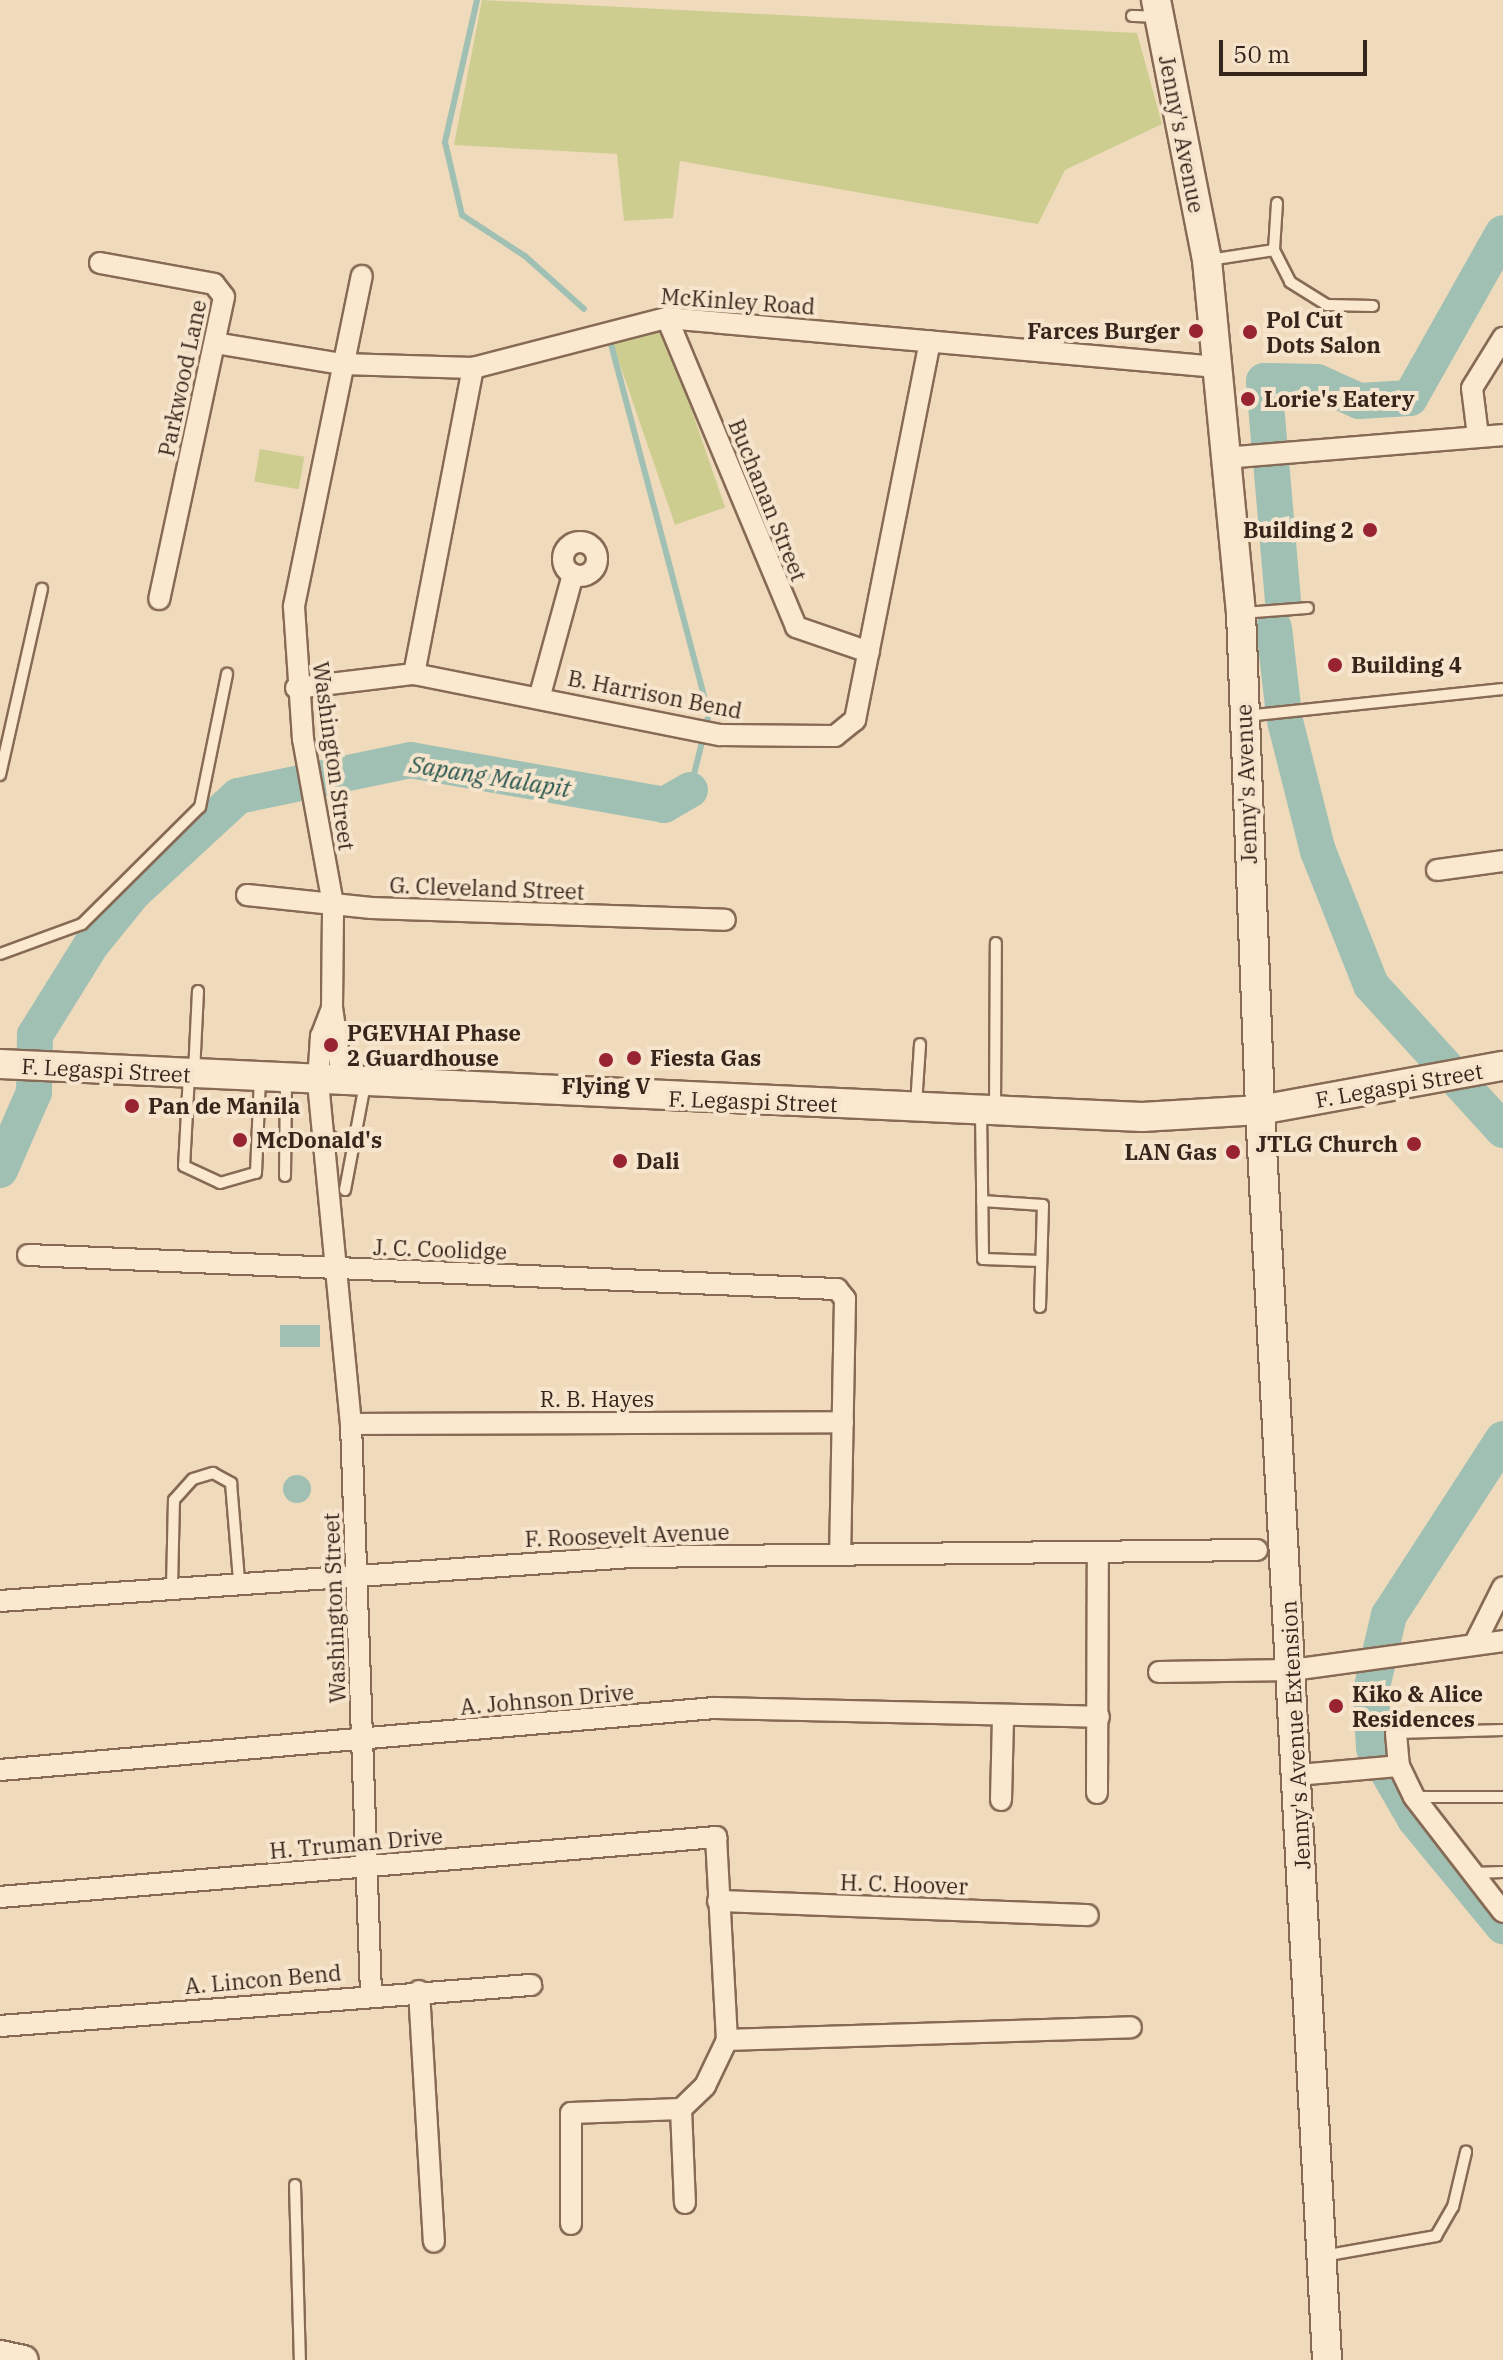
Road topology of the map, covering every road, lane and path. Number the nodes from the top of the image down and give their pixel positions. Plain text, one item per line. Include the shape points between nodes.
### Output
1 (1158, 9) edge
2 (1132, 16) dead end
3 (1277, 203) dead end
4 (1274, 250) junction
5 (1207, 260) junction
6 (100, 263) dead end
7 (362, 276) dead end
8 (1373, 306) dead end
9 (667, 318) junction
10 (1503, 338) edge
11 (930, 341) junction
12 (215, 343) junction
13 (342, 364) junction
14 (1217, 367) junction
15 (473, 368) junction
16 (1503, 435) edge
17 (1478, 436) junction
18 (1225, 458) junction
19 (573, 574) dead end
20 (42, 589) dead end
21 (159, 599) dead end
22 (1308, 608) dead end
23 (1241, 613) junction
24 (869, 652) junction
25 (227, 674) dead end
26 (414, 674) junction
27 (296, 688) junction
28 (1503, 689) edge
29 (540, 695) junction
30 (1243, 716) junction
31 (0, 775) edge
32 (1503, 861) edge
33 (1437, 870) dead end
34 (247, 895) dead end
35 (333, 904) junction
36 (725, 920) dead end
37 (996, 943) dead end
38 (0, 954) edge
39 (198, 991) dead end
40 (920, 1044) dead end
41 (23, 1066) edge
42 (1493, 1068) edge
43 (192, 1075) junction
44 (273, 1080) junction
45 (342, 1083) junction
46 (916, 1107) junction
47 (988, 1110) junction
48 (1260, 1110) junction
49 (324, 1132) junction
50 (355, 1133) junction
51 (285, 1176) dead end
52 (345, 1190) joint
53 (982, 1201) junction
54 (334, 1221) junction
55 (28, 1255) dead end
56 (1041, 1261) junction
57 (337, 1269) junction
58 (1040, 1307) dead end
59 (843, 1422) junction
60 (351, 1424) junction
61 (1257, 1550) dead end
62 (1098, 1552) junction
63 (840, 1553) junction
64 (355, 1572) junction
65 (239, 1581) junction
66 (172, 1587) junction
67 (1503, 1587) edge
68 (0, 1601) edge
69 (1476, 1641) junction
70 (1503, 1641) edge
71 (1292, 1670) junction
72 (1159, 1672) dead end
73 (1003, 1716) junction
74 (1099, 1717) junction
75 (1503, 1730) edge
76 (1396, 1733) joint
77 (364, 1739) junction
78 (1389, 1768) junction
79 (0, 1770) edge
80 (1298, 1775) junction
81 (1097, 1793) dead end
82 (1414, 1797) junction
83 (1503, 1797) edge
84 (1001, 1800) dead end
85 (367, 1867) junction
86 (1503, 1872) edge
87 (1471, 1873) junction
88 (0, 1897) edge
89 (718, 1901) junction
90 (1503, 1912) edge
91 (1088, 1915) dead end
92 (531, 1985) dead end
93 (419, 1991) junction
94 (371, 1993) junction
95 (0, 2026) edge
96 (1131, 2027) dead end
97 (727, 2040) junction
98 (681, 2109) junction
99 (1466, 2152) dead end
100 (295, 2185) dead end
101 (685, 2203) dead end
102 (571, 2224) dead end
103 (434, 2242) dead end
104 (1322, 2256) junction
105 (0, 2355) edge
106 (23, 2360) edge
107 (300, 2360) edge
108 (1327, 2360) edge

1 - 2 lane
1 - 5 street, Jenny's Avenue
3 - 4 lane
4 - 5 lane
4 - 8 lane via 1290,282 1327,305
5 - 14 street, Jenny's Avenue
6 - 12 street, Parkwood Lane via 223,288
7 - 13 street, Washington Street
9 - 11 street, McKinley Road
9 - 15 street, McKinley Road
9 - 24 street, Buchanan Street via 796,627
10 - 17 street via 1472,388
11 - 14 street, McKinley Road
11 - 24 street, B. Harrison Bend
12 - 13 street, McKinley Road
12 - 21 street, Parkwood Lane
13 - 15 street, McKinley Road
13 - 27 street, Washington Street via 294,606
14 - 18 street, Jenny's Avenue
15 - 26 street
16 - 17 street
17 - 18 street
18 - 23 street, Jenny's Avenue
19 - 29 street
20 - 31 lane
22 - 23 lane
23 - 30 street, Jenny's Avenue
24 - 29 street, B. Harrison Bend via 855,720 819,739 720,735
25 - 38 lane via 200,807 82,924
26 - 27 street, B. Harrison Bend
26 - 29 street, B. Harrison Bend
27 - 35 street, Washington Street
28 - 30 lane
30 - 48 street, Jenny's Avenue
32 - 33 street
34 - 35 street, G. Cleveland Street
35 - 36 street, G. Cleveland Street
35 - 45 street, Washington Street via 332,1008 321,1036
37 - 47 lane
39 - 43 lane
40 - 46 lane
41 - 43 street, F. Legaspi Street
42 - 48 street, F. Legaspi Street
43 - 44 street, F. Legaspi Street
43 - 44 lane via 184,1166 220,1183 256,1173
44 - 45 street, F. Legaspi Street
44 - 51 lane
45 - 46 street, F. Legaspi Street
45 - 49 street, Washington Street
45 - 50 lane
46 - 47 street, F. Legaspi Street
47 - 48 street, F. Legaspi Street via 1142,1117
47 - 53 lane
48 - 71 street, Jenny's Avenue Extension
49 - 50 lane via 339,1142
49 - 54 street, Washington Street
50 - 52 lane
52 - 54 street, Washington Street
53 - 56 lane via 983,1259
53 - 56 lane via 1043,1205
54 - 57 street, Washington Street
55 - 57 street, J. C. Coolidge
56 - 58 lane
57 - 59 street, J. C. Coolidge via 824,1285 845,1299
57 - 60 street, Washington Street
59 - 60 street, R. B. Hayes
59 - 63 street
60 - 64 street, Washington Street
61 - 62 street, F. Roosevelt Avenue
62 - 63 street, F. Roosevelt Avenue
62 - 74 street
63 - 64 street, F. Roosevelt Avenue
64 - 65 street, F. Roosevelt Avenue
64 - 77 street, Washington Street
65 - 66 street, F. Roosevelt Avenue
65 - 66 lane via 231,1483 213,1473 193,1479 174,1500
66 - 68 street, F. Roosevelt Avenue
67 - 69 street
69 - 70 street
69 - 71 street
71 - 72 street
71 - 80 street, Jenny's Avenue Extension
73 - 74 street, A. Johnson Drive
73 - 77 street, A. Johnson Drive via 740,1707
73 - 84 street
74 - 81 street
75 - 76 lane
76 - 78 street
77 - 79 street, A. Johnson Drive
77 - 85 street, Washington Street
78 - 80 street
78 - 82 street
80 - 104 street, Jenny's Avenue Extension
82 - 83 lane
82 - 87 street
85 - 88 street, H. Truman Drive
85 - 89 street, H. Truman Drive via 716,1837
85 - 94 street, Washington Street
86 - 87 lane
87 - 90 street
89 - 91 street, H. C. Hoover
89 - 97 street
92 - 93 street, A. Lincon Bend
93 - 94 street, A. Lincon Bend
93 - 103 street
94 - 95 street, A. Lincon Bend
96 - 97 street
97 - 98 street via 705,2086
98 - 101 street
98 - 102 street via 571,2113
99 - 104 lane via 1453,2207 1436,2236
100 - 107 lane
104 - 108 street, Jenny's Avenue Extension
105 - 106 street

